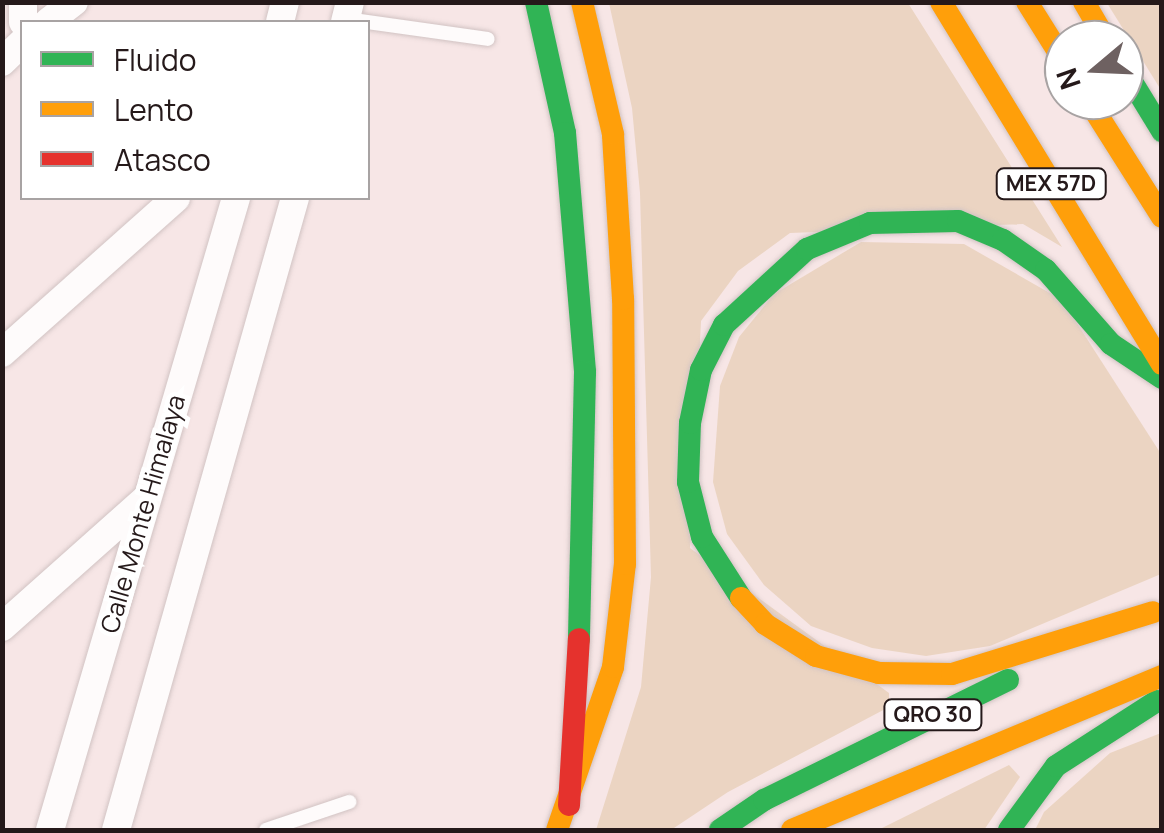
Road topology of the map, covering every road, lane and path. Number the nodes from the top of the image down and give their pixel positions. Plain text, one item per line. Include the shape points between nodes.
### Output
1 (74, 2) edge
2 (536, 2) edge
3 (582, 2) edge
4 (926, 2) edge
5 (941, 2) edge
6 (1028, 2) edge
7 (347, 15) edge
8 (51, 20) edge
9 (1044, 28) edge
10 (488, 39) dead end
11 (1144, 102) edge
12 (1102, 120) edge
13 (1162, 131) edge
14 (1042, 168) junction
15 (174, 200) edge
16 (235, 200) edge
17 (294, 200) edge
18 (1162, 217) edge
19 (2, 353) edge
20 (1162, 364) edge
21 (1162, 378) edge
22 (148, 496) junction
23 (1157, 610) edge
24 (2, 627) edge
25 (1162, 676) edge
26 (1162, 698) edge
27 (350, 802) dead end
28 (569, 805) junction
29 (50, 830) edge
30 (116, 830) edge
31 (266, 830) edge
32 (557, 830) edge
33 (720, 830) edge
34 (792, 830) edge
35 (1009, 830) edge

1 - 8 street
2 - 28 main road via 565,133 585,372 578,706
3 - 28 main road via 613,134 623,299 625,564 613,666
4 - 14 main road via 986,100
5 - 14 main road, MEX 57D
6 - 9 main road
7 - 10 lane
11 - 13 main road
12 - 18 main road, MEX 57D
14 - 20 main road, MEX 57D
15 - 19 street
16 - 22 street, Calle Monte Himalaya
17 - 30 street
21 - 23 main road via 1111,344 1046,270 1003,240 958,221 870,223 807,249 724,324 702,370 688,482 702,536 726,584 765,624 816,656 879,673 952,674
22 - 24 street
22 - 29 street, Calle Monte Himalaya
23 - 33 main road, QRO 30 via 904,729
25 - 34 main road, QRO 30
26 - 35 main road via 1056,766
27 - 31 lane
28 - 32 main road

